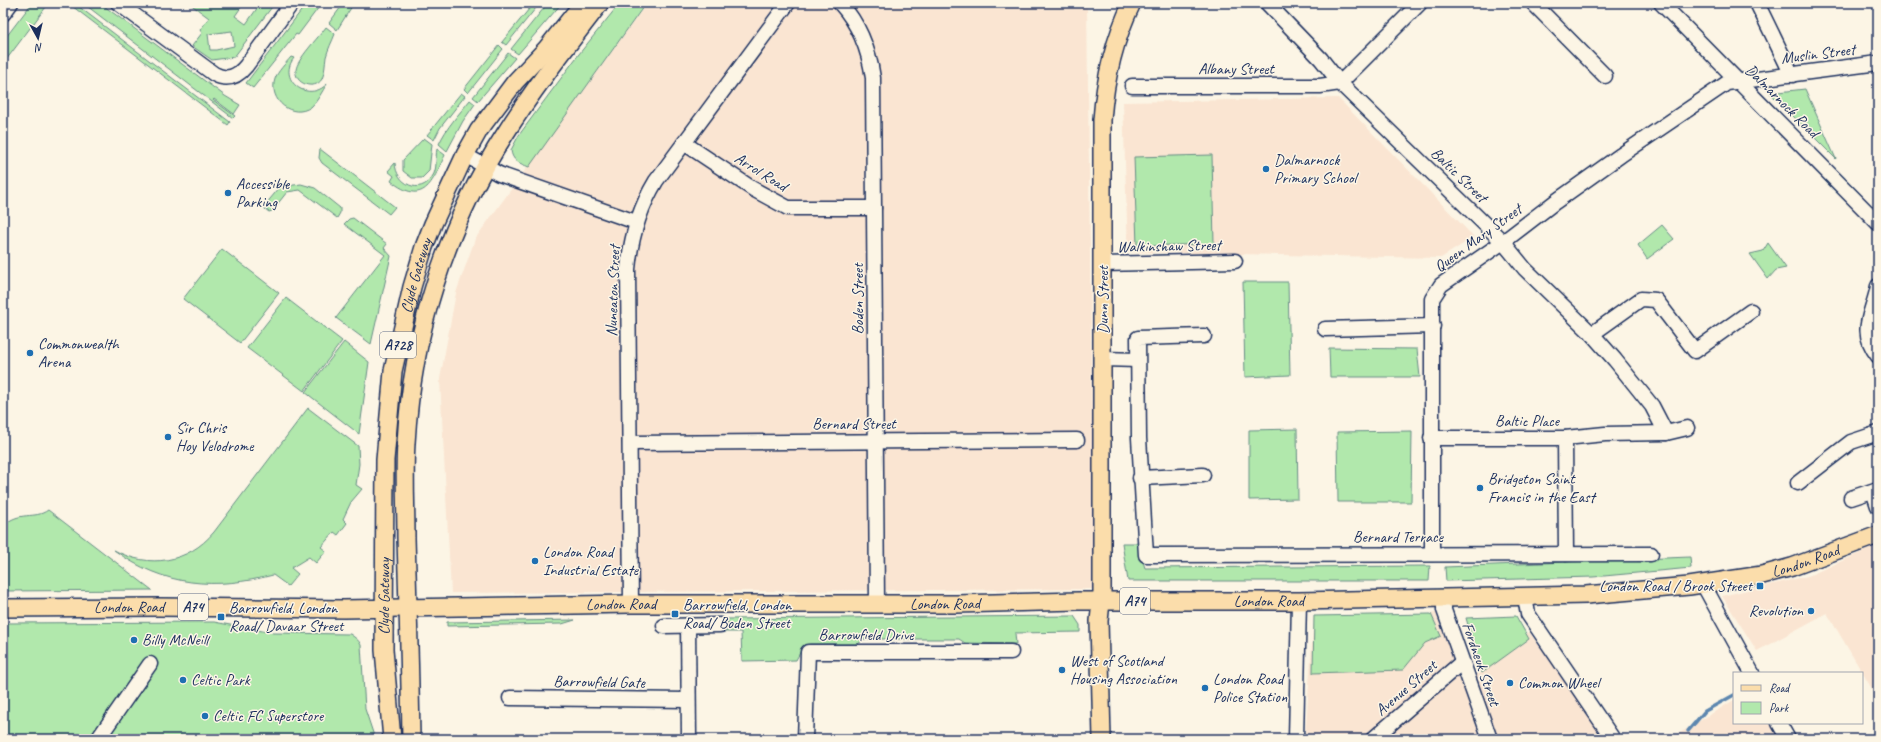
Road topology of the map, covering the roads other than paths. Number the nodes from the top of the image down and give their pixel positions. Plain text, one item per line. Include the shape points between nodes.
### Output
1 (11, 3) edge
2 (118, 3) edge
3 (292, 3) edge
4 (583, 3) edge
5 (600, 3) edge
6 (788, 3) edge
7 (840, 3) edge
8 (1132, 3) edge
9 (1266, 3) edge
10 (1420, 3) edge
11 (1533, 3) edge
12 (1661, 3) edge
13 (1757, 3) edge
14 (3, 14) edge
15 (1878, 63) edge
16 (1792, 74) junction
17 (1605, 76) dead end
18 (1739, 81) junction
19 (1340, 82) junction
20 (1132, 86) dead end
21 (684, 143) junction
22 (465, 155) junction
23 (486, 168) junction
24 (874, 208) junction
25 (636, 222) junction
26 (1878, 223) edge
27 (1503, 242) junction
28 (1236, 261) dead end
29 (1102, 264) junction
30 (1878, 286) edge
31 (1751, 312) dead end
32 (1433, 326) junction
33 (1325, 329) dead end
34 (1592, 334) junction
35 (1204, 336) dead end
36 (1878, 356) edge
37 (1103, 359) junction
38 (1137, 360) junction
39 (1686, 428) dead end
40 (1666, 433) junction
41 (1878, 433) edge
42 (1431, 438) junction
43 (1565, 438) junction
44 (1078, 440) dead end
45 (875, 441) junction
46 (630, 443) junction
47 (1203, 475) dead end
48 (1140, 478) junction
49 (1798, 483) dead end
50 (1876, 490) edge
51 (1851, 498) dead end
52 (1878, 506) edge
53 (1878, 535) edge
54 (1432, 554) junction
55 (1566, 554) junction
56 (1651, 554) dead end
57 (1703, 584) junction
58 (1525, 597) junction
59 (1444, 598) junction
60 (1299, 601) junction
61 (1100, 602) junction
62 (631, 604) junction
63 (877, 604) junction
64 (3, 608) edge
65 (383, 608) junction
66 (408, 608) junction
67 (688, 625) junction
68 (720, 625) dead end
69 (664, 626) dead end
70 (1011, 652) dead end
71 (1462, 662) junction
72 (150, 664) dead end
73 (1751, 672) edge
74 (510, 698) dead end
75 (688, 700) junction
76 (1780, 724) edge
77 (98, 739) edge
78 (392, 739) edge
79 (411, 739) edge
80 (689, 739) edge
81 (805, 739) edge
82 (1102, 739) edge
83 (1296, 739) edge
84 (1373, 739) edge
85 (1490, 739) edge
86 (1614, 739) edge
87 (1788, 739) edge

1 - 14 street
2 - 3 street via 214,74 228,78 237,75 246,66
4 - 22 main road, Clyde Gateway / A728 via 500,101
5 - 23 main road, Clyde Gateway / A728 via 535,89 504,135
6 - 21 street, Nuneaton Street
7 - 24 street, Boden Street via 862,37 872,69
8 - 29 main road, Dunn Street via 1120,30 1105,90 1102,120
9 - 19 street, Baltic Street
10 - 19 street
11 - 17 street
12 - 18 street, Dalmarnock Road
13 - 16 street
15 - 16 street, Muslin Street
16 - 18 street, Muslin Street
18 - 26 street, Dalmarnock Road
18 - 27 street, Queen Mary Street via 1727,83 1621,155
19 - 20 street, Albany Street via 1320,86
19 - 27 street, Baltic Street
21 - 24 street, Arrol Road via 753,189 788,208
21 - 25 street, Nuneaton Street via 653,186
22 - 23 street
22 - 65 main road, Clyde Gateway / A728 via 424,247 393,371 385,460
23 - 25 street
23 - 66 main road, Clyde Gateway / A728 via 465,207 445,255 427,309 420,340 406,443
24 - 45 street, Boden Street
25 - 46 street, Nuneaton Street via 628,269
27 - 32 street, Queen Mary Street via 1441,285 1432,299
27 - 34 street, Baltic Street via 1525,268
28 - 29 street, Walkinshaw Street
29 - 37 main road, Dunn Street
30 - 36 street via 1867,325 1869,340
31 - 34 street via 1694,351 1656,300 1641,299
32 - 33 street
32 - 42 street, Queen Mary Street
34 - 40 street, Baltic Street via 1652,406
35 - 38 street via 1138,338
37 - 38 street
37 - 61 main road, Dunn Street
38 - 48 street
39 - 40 street, Baltic Place
40 - 43 street, Baltic Place
41 - 49 street via 1851,442
42 - 43 street, Baltic Place
42 - 54 street, Queen Mary Street
43 - 55 street
44 - 45 street, Bernard Street
45 - 46 street, Bernard Street
45 - 63 street, Boden Street
46 - 62 street, Nuneaton Street
47 - 48 street
48 - 54 street, Bernard Terrace via 1146,555
50 - 51 street
50 - 52 street
53 - 57 main road, London Road / A74 via 1818,558 1762,575
54 - 55 street, Bernard Terrace
55 - 56 street, Bernard Terrace
57 - 58 main road, London Road / A74 via 1620,593
57 - 73 street
58 - 59 main road, London Road / A74
58 - 86 street via 1528,614
59 - 60 main road, London Road / A74
59 - 71 street, Fordneuk Street via 1444,610
60 - 61 main road, London Road / A74
60 - 83 street
61 - 63 main road, London Road / A74
61 - 82 main road, Dunn Street
62 - 63 main road, London Road / A74
62 - 66 main road, London Road / A74
64 - 65 main road, London Road / A74
65 - 66 main road, London Road / A74
65 - 78 main road, Clyde Gateway / A728 via 384,660
66 - 79 main road, Clyde Gateway / A728
67 - 68 street
67 - 69 street
67 - 75 street
70 - 81 street, Barrowfield Drive via 808,652
71 - 84 street, Avenue Street
71 - 85 street, Fordneuk Street
72 - 77 street
74 - 75 street, Barrowfield Gate
75 - 80 street
76 - 87 street

